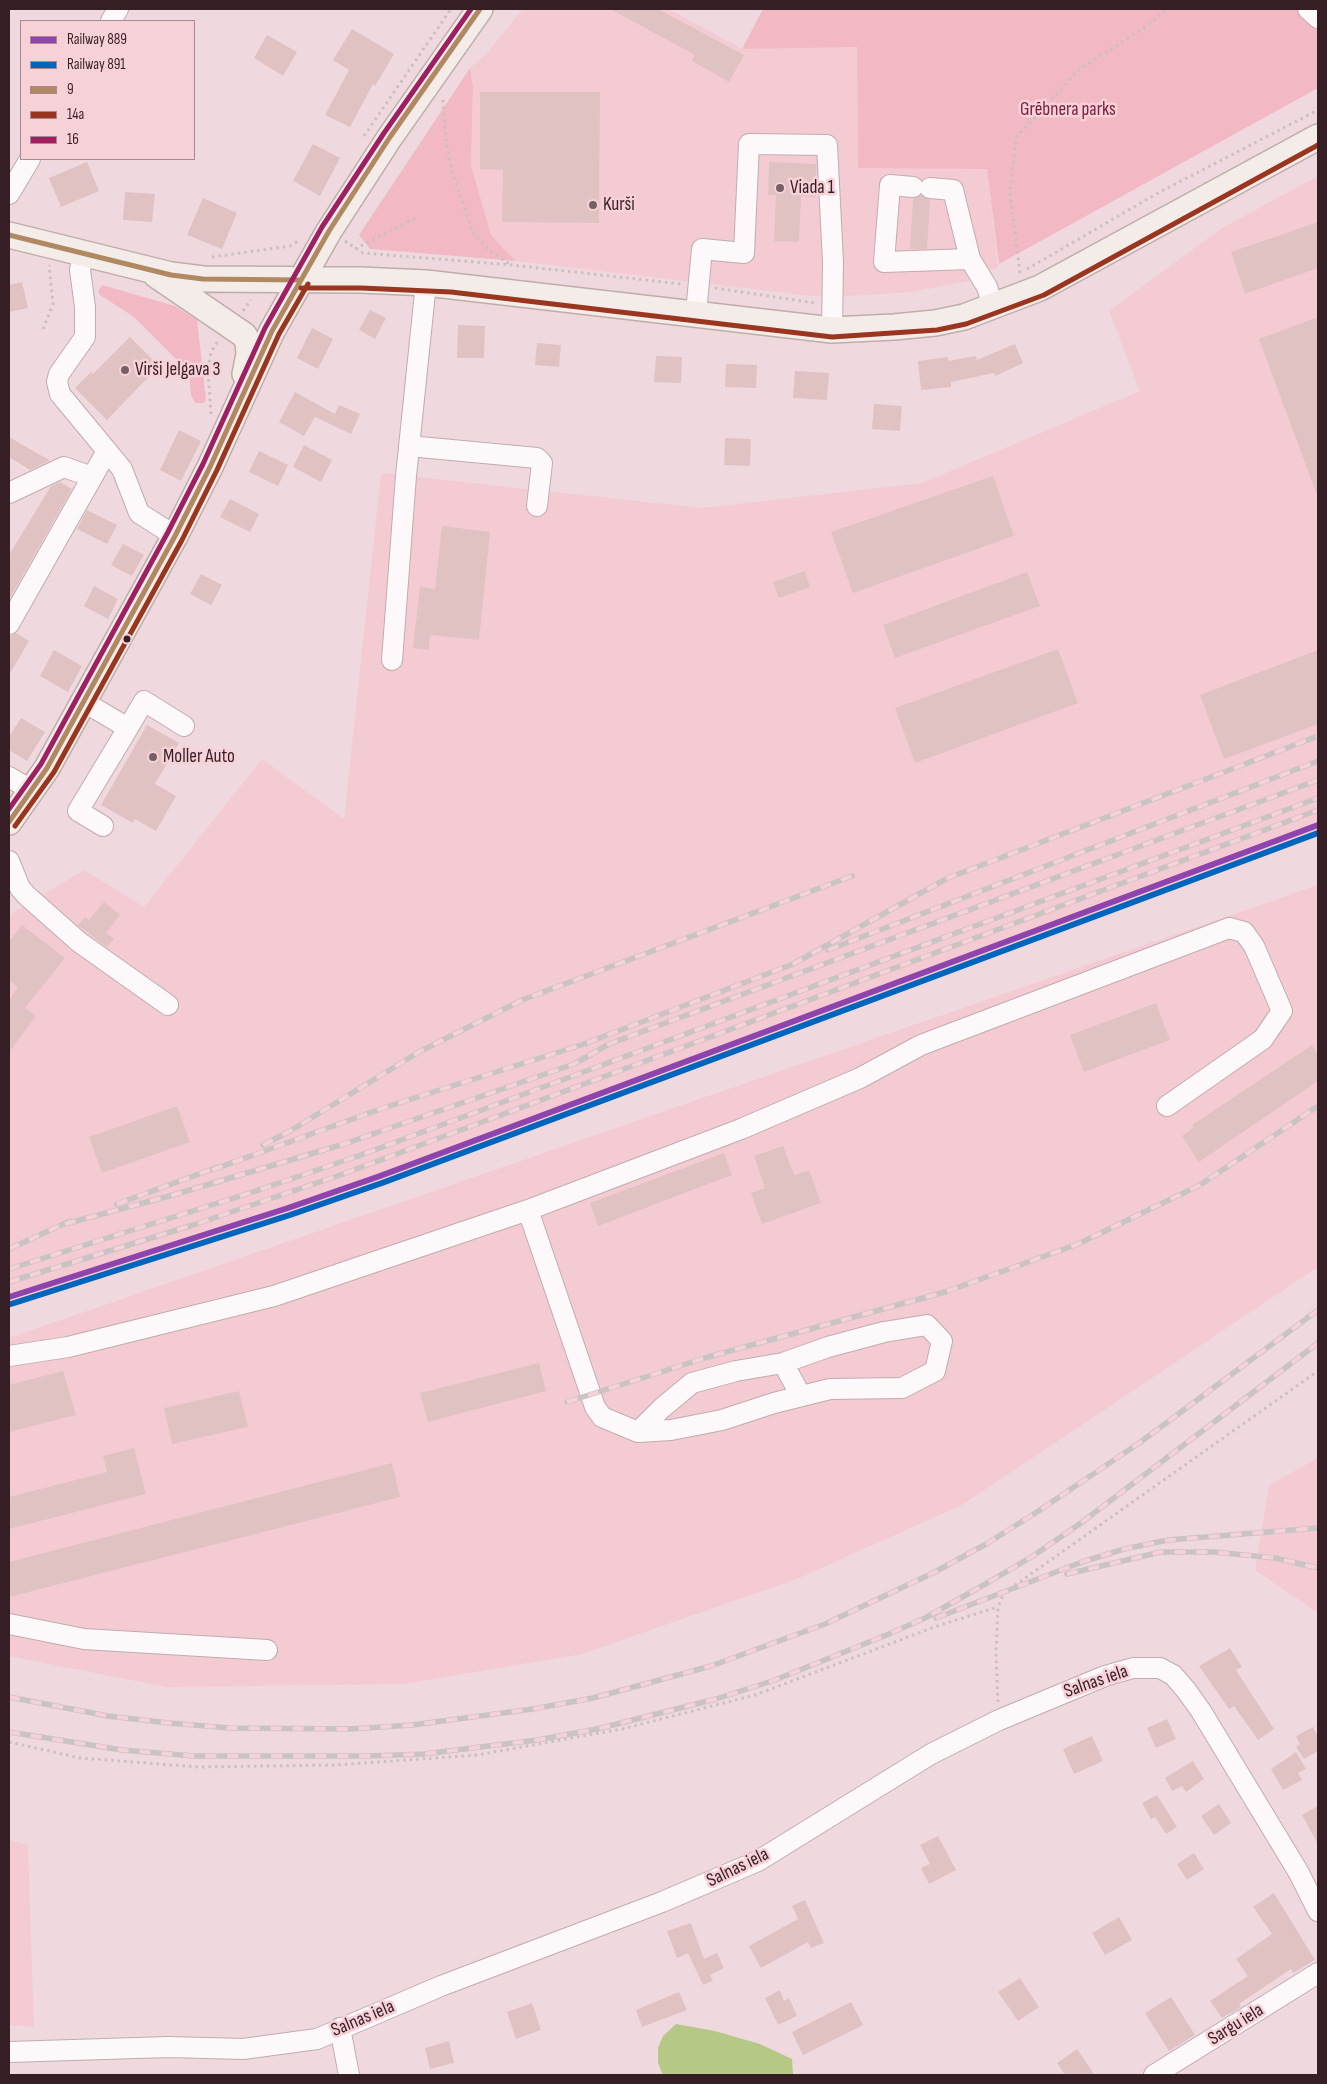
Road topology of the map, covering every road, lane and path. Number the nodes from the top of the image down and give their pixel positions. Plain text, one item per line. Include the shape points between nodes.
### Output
1 (118, 9) edge
2 (480, 9) edge
3 (1167, 9) edge
4 (1308, 9) edge
5 (1318, 18) edge
6 (112, 20) edge
7 (443, 100) dead end
8 (1318, 137) edge
9 (29, 160) edge
10 (9, 194) edge
11 (419, 216) dead end
12 (9, 235) edge
13 (302, 235) dead end
14 (355, 249) dead end
15 (83, 253) junction
16 (210, 257) dead end
17 (970, 259) junction
18 (48, 262) dead end
19 (512, 265) dead end
20 (150, 270) junction
21 (1020, 273) dead end
22 (301, 280) junction
23 (426, 283) junction
24 (253, 296) dead end
25 (993, 307) junction
26 (696, 313) junction
27 (237, 319) dead end
28 (43, 330) dead end
29 (832, 330) junction
30 (245, 388) junction
31 (409, 446) junction
32 (107, 451) junction
33 (92, 476) junction
34 (9, 493) edge
35 (537, 506) dead end
36 (175, 536) junction
37 (9, 624) edge
38 (392, 660) dead end
39 (84, 702) junction
40 (184, 726) dead end
41 (128, 728) junction
42 (9, 777) edge
43 (31, 790) junction
44 (9, 822) edge
45 (103, 826) dead end
46 (9, 861) edge
47 (14, 888) edge
48 (168, 1005) dead end
49 (1167, 1106) dead end
50 (528, 1210) junction
51 (9, 1356) edge
52 (783, 1363) junction
53 (1318, 1371) edge
54 (801, 1396) junction
55 (638, 1432) junction
56 (998, 1607) junction
57 (9, 1624) edge
58 (267, 1650) dead end
59 (999, 1720) junction
60 (9, 1742) edge
61 (1318, 1911) edge
62 (1318, 1974) edge
63 (340, 2028) junction
64 (9, 2052) edge
65 (349, 2075) edge
66 (1154, 2075) edge

1 - 6 street
2 - 22 main road via 390,137
3 - 21 path via 1079,70 1016,136 1010,193
4 - 5 street
7 - 19 path via 446,143 472,233 491,252
8 - 25 main road via 1040,288
9 - 10 street
11 - 14 path
12 - 15 main road
13 - 16 path via 290,246
15 - 20 main road
15 - 32 street via 80,270 85,337 59,374 57,382 60,394
17 - 17 street via 884,262 890,185 954,190
17 - 25 street via 987,287
18 - 28 path via 53,304
20 - 22 main road via 202,279
20 - 30 main road via 244,335 249,354
22 - 23 main road
22 - 30 main road
23 - 26 main road
23 - 31 street
24 - 27 path
25 - 29 main road via 935,324
26 - 29 main road
26 - 29 street via 702,248 744,253 749,144 827,145 833,262
30 - 36 main road
31 - 35 street via 537,458 542,463
31 - 38 street
32 - 33 street
32 - 36 street via 122,469 139,513
33 - 34 street via 64,467
33 - 37 street
36 - 39 main road
39 - 41 street
39 - 43 main road
40 - 41 street via 144,701
41 - 45 street via 78,811
42 - 43 street
43 - 44 main road
46 - 47 street
47 - 48 street via 79,942
49 - 50 street via 1263,1038 1282,1011 1254,946 1244,932 1229,928 921,1045 860,1078 750,1125
50 - 51 street via 274,1296 68,1347
50 - 55 street via 595,1407 602,1417
52 - 54 street
52 - 54 street via 884,1332 927,1325 942,1342 935,1370 902,1388 830,1389
52 - 55 street via 692,1383
53 - 56 path via 1004,1593
54 - 55 street via 722,1420 671,1430
56 - 59 path
56 - 60 path via 937,1626 755,1695 622,1729 477,1755 336,1765 199,1767 80,1758
57 - 58 street via 84,1639
59 - 61 street, Salnas iela via 1105,1676 1133,1668 1160,1668 1173,1675 1201,1710 1299,1873
59 - 63 street, Salnas iela via 930,1754 758,1861
62 - 66 street, Sargu iela
63 - 64 street, Salnas iela via 317,2040 243,2049 168,2047
63 - 65 street

